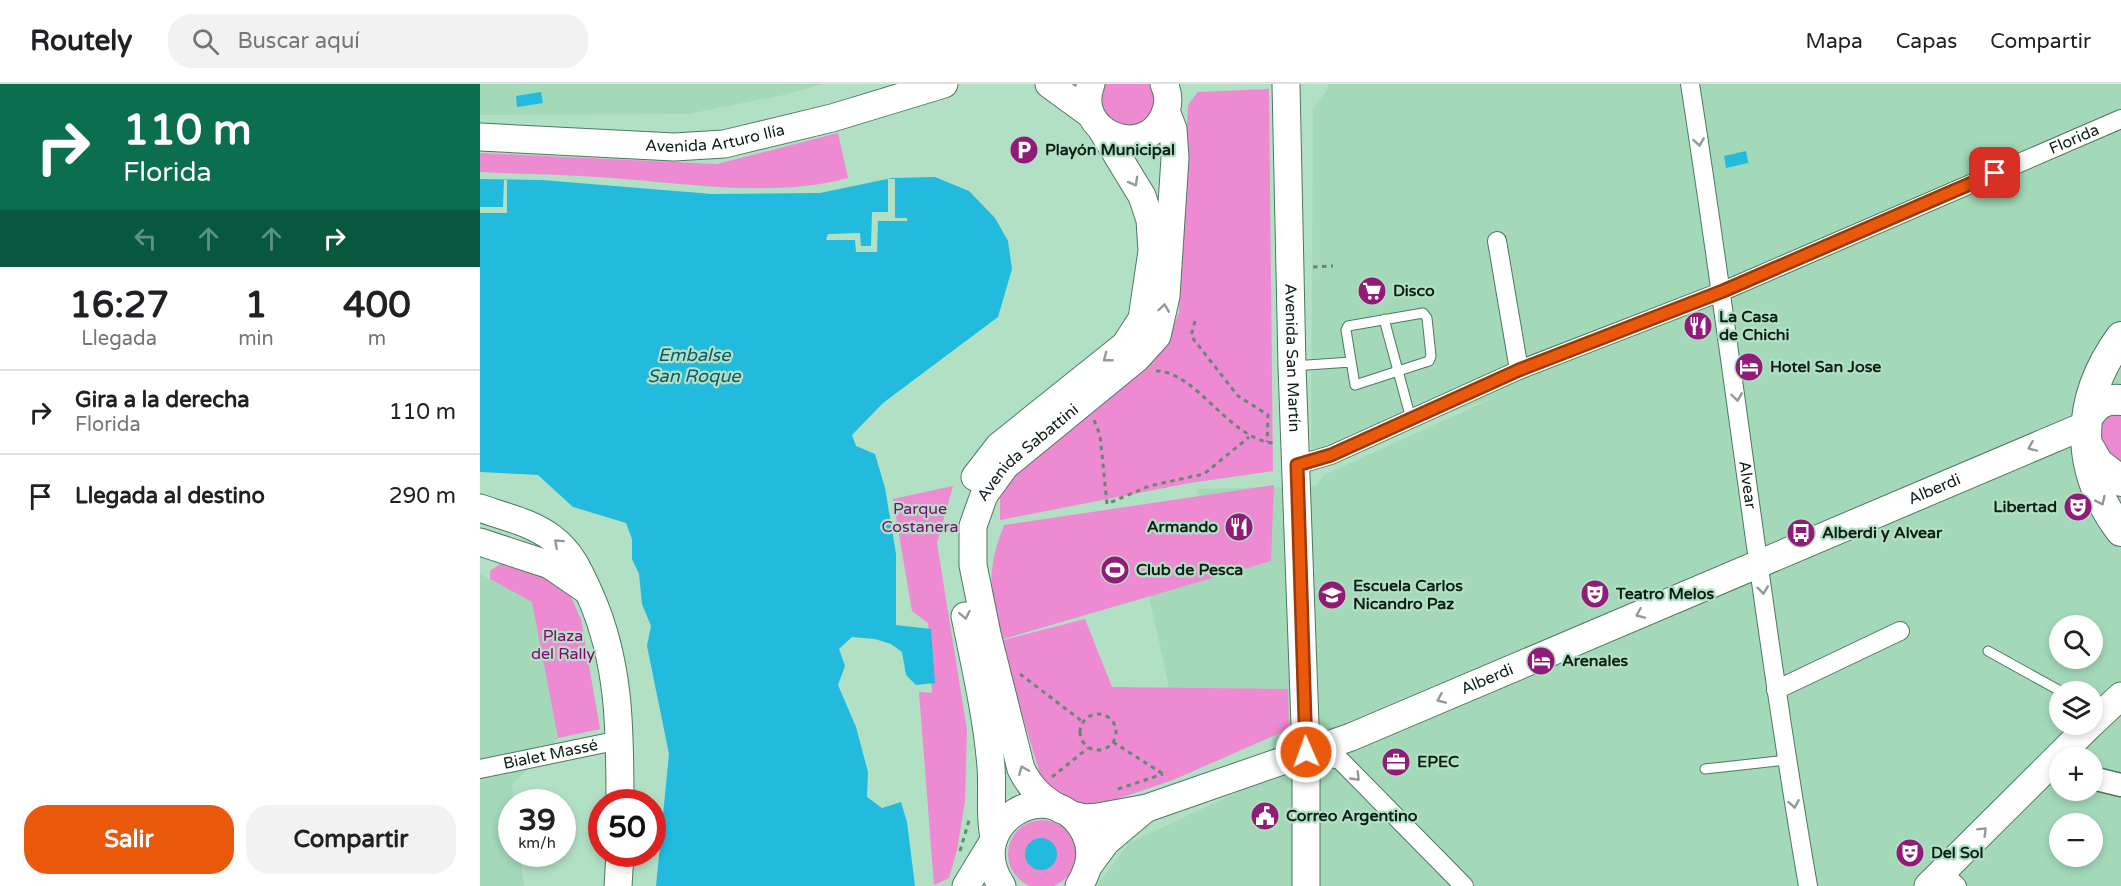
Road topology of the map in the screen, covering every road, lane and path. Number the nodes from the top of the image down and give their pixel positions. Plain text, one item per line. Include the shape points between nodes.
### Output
1 (944, 84) edge
2 (1049, 84) edge
3 (1091, 84) edge
4 (1164, 84) edge
5 (1286, 84) edge
6 (1690, 84) edge
7 (1166, 111) junction
8 (2121, 118) edge
9 (1097, 123) junction
10 (480, 137) edge
11 (1497, 241) dead end
12 (1333, 266) dead end
13 (1312, 267) dead end
14 (1723, 291) junction
15 (1384, 319) junction
16 (1195, 321) dead end
17 (2121, 337) edge
18 (1351, 362) junction
19 (1292, 366) junction
20 (1519, 370) junction
21 (1398, 371) junction
22 (1147, 376) dead end
23 (2121, 400) edge
24 (1082, 403) junction
25 (1411, 419) junction
26 (2086, 426) junction
27 (1249, 436) junction
28 (1268, 442) junction
29 (1296, 455) junction
30 (2121, 481) edge
31 (487, 511) edge
32 (2121, 531) edge
33 (481, 544) edge
34 (1759, 563) junction
35 (589, 592) junction
36 (1900, 631) dead end
37 (1988, 651) dead end
38 (1017, 671) dead end
39 (2049, 685) edge
40 (1776, 690) junction
41 (1083, 722) junction
42 (2081, 735) edge
43 (620, 740) junction
44 (1113, 742) junction
45 (2071, 747) edge
46 (1306, 752) junction
47 (1786, 760) junction
48 (480, 769) edge
49 (1705, 769) dead end
50 (2049, 772) edge
51 (1173, 780) dead end
52 (2103, 781) edge
53 (2121, 785) edge
54 (620, 789) edge
55 (1147, 808) junction
56 (1067, 812) junction
57 (993, 841) junction
58 (619, 867) edge
59 (1084, 875) edge
60 (1943, 881) edge
61 (1456, 882) edge
62 (998, 883) edge
63 (618, 886) edge
64 (966, 886) edge
65 (1306, 886) edge
66 (1808, 886) edge

1 - 10 main road, Avenida Arturo Ilía via 894,96 832,118 724,144 674,147
2 - 9 main road, Avenida Sabattini
3 - 9 main road via 1088,102
4 - 7 main road, Avenida Sabattini
5 - 19 main road, Avenida San Martín
6 -> 14 street, Alvear
7 - 9 main road via 1161,123 1140,138 1115,138
24 -> 7 main road, Avenida Sabattini via 1142,354 1160,330 1166,296 1174,158 1173,129
8 - 14 street, Florida
9 -> 57 main road, Avenida Sabattini via 1142,196 1150,220 1152,251 1143,319 1125,345 988,457 975,475 959,515 957,575 986,721
11 - 20 street
12 - 13 path
14 - 20 street, Florida
14 -> 34 street, Alvear
15 - 18 lane via 1348,326
15 - 21 lane
15 - 21 lane via 1423,313 1427,318 1430,359
16 - 28 path via 1191,336 1238,396 1268,415
17 - 26 main road via 2100,371
18 - 19 lane
18 - 21 lane via 1353,383 1357,385
19 - 29 main road, Avenida San Martín
20 - 25 street, Florida
21 - 25 lane
22 - 27 path via 1165,372 1188,384
23 - 26 main road via 2099,403
24 - 27 path via 1100,435 1107,504 1149,486 1204,474
56 -> 24 main road, Avenida Sabattini via 1045,801 1029,785 1021,769 987,634 972,547 978,510 993,481 1005,466
25 - 29 street, Florida via 1331,455
26 - 30 main road via 2088,447 2098,463
26 -> 32 main road via 2091,479
26 -> 34 main road, Alberdi
27 - 28 path
28 - 29 path
29 - 46 main road, Avenida San Martín
31 - 33 street
35 -> 31 main road via 572,558 551,537
33 - 35 main road via 550,565
34 -> 40 street, Alvear
34 -> 46 main road, Alberdi via 1351,737
35 - 43 main road via 612,654
36 - 40 street
37 - 39 lane
38 - 41 path
40 - 47 street, Alvear
41 - 44 path via 1080,735 1088,748 1101,750
41 - 44 path via 1094,714 1108,716 1117,728
42 - 45 main road
43 - 48 street, Bialet Massé
43 - 54 main road
44 - 51 path
46 - 55 main road, Alberdi
46 -> 61 street via 1340,760
46 - 65 main road, Avenida San Martín
47 - 49 lane
47 -> 66 street, Alvear
60 -> 50 main road
52 - 53 street
55 - 56 main road, Alberdi via 1091,818
55 - 59 main road, Alberdi via 1106,842
56 - 57 main road, Alberdi via 1051,806 1028,806 1007,817
56 - 59 main road via 1087,838
57 - 62 main road, Avenida Sabattini via 992,867
57 - 64 main road, Alberdi
58 - 63 main road

